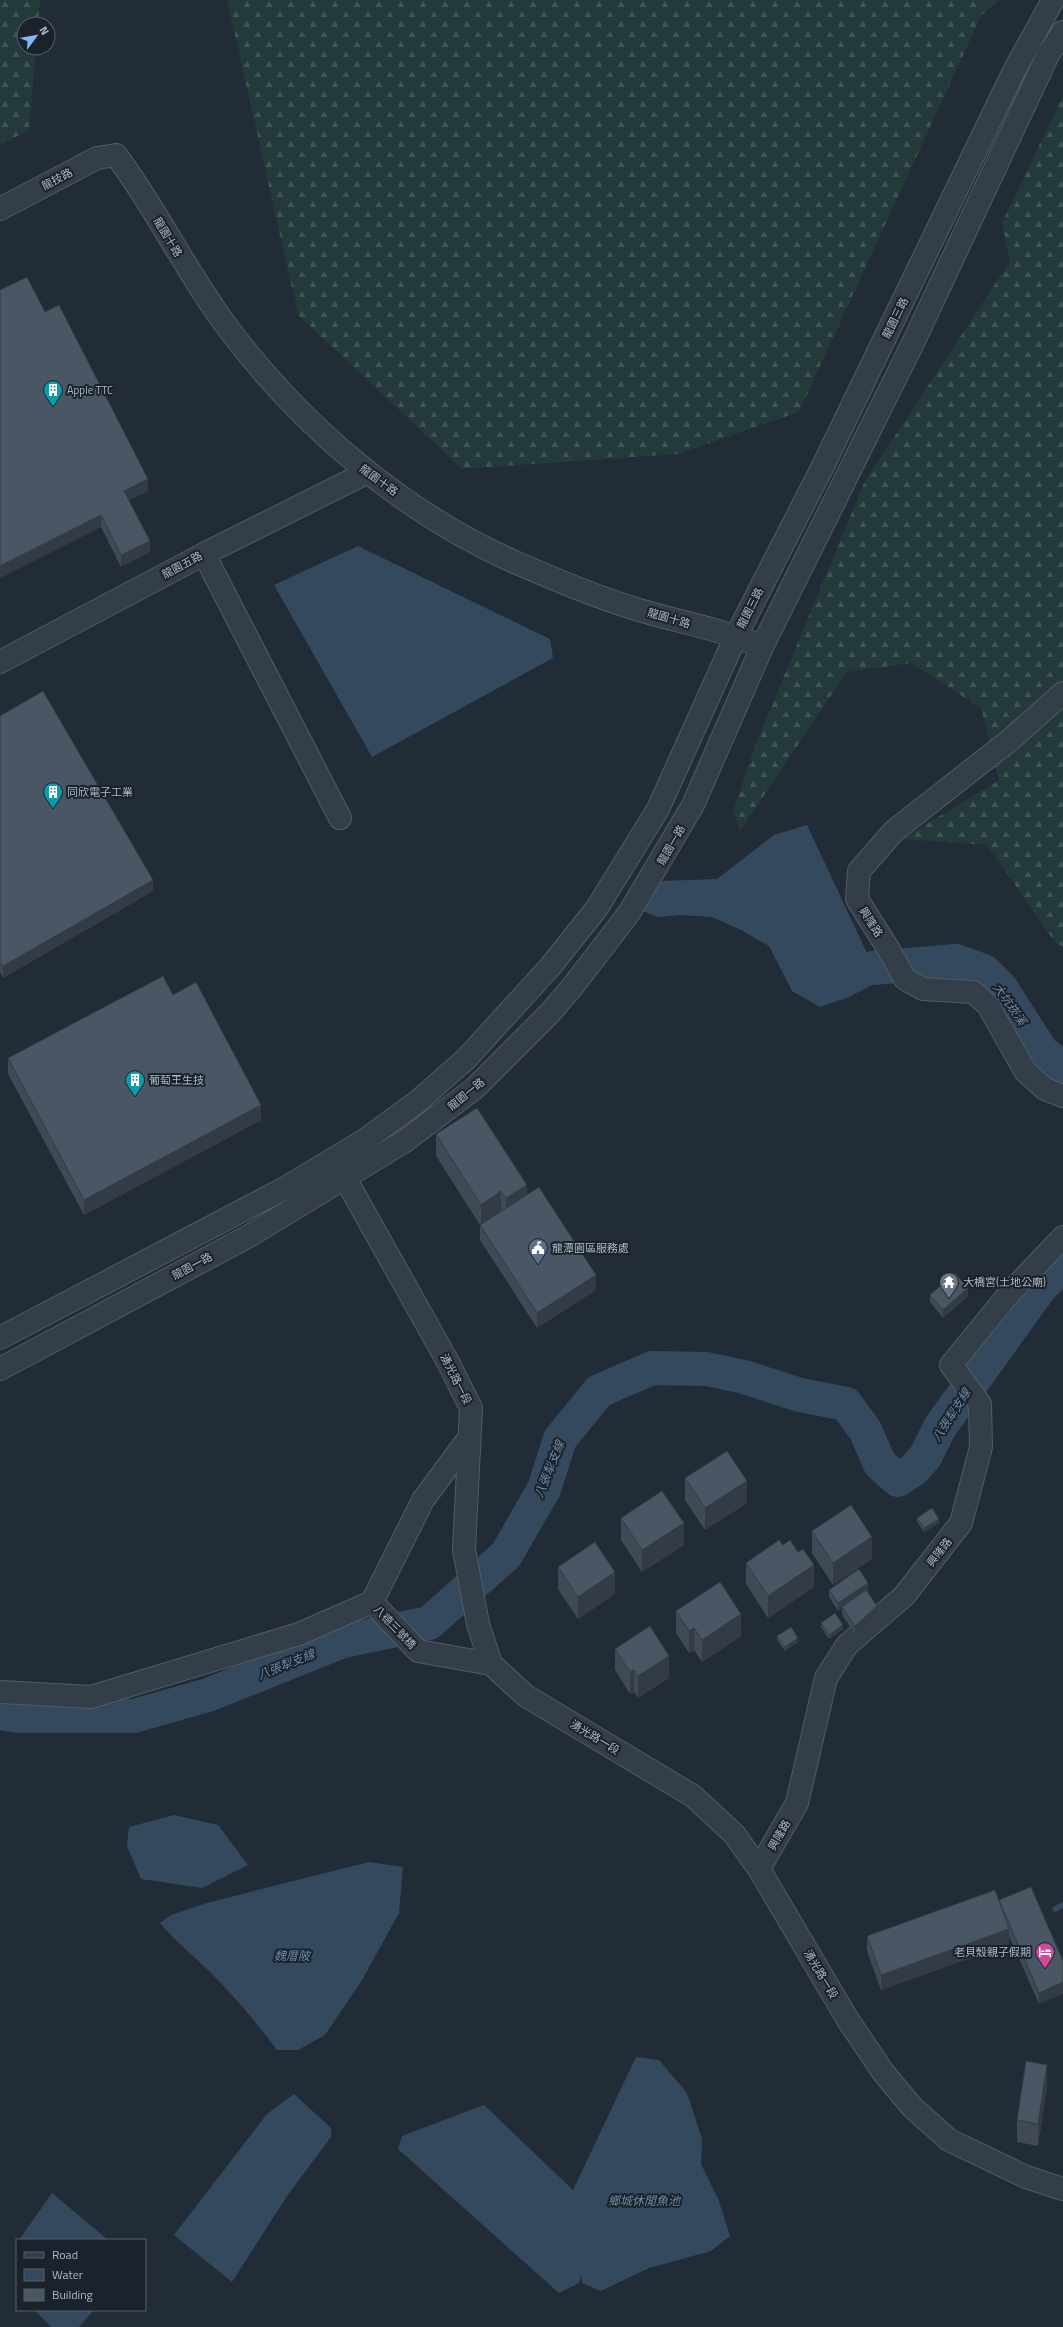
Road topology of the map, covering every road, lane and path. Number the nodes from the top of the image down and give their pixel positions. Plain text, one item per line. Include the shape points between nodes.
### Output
1 (1053, 0) edge
2 (1063, 32) edge
3 (116, 155) joint
4 (0, 209) edge
5 (366, 473) junction
6 (204, 554) junction
7 (736, 636) junction
8 (762, 648) junction
9 (0, 662) edge
10 (1063, 693) edge
11 (340, 818) dead end
12 (1063, 1096) edge
13 (334, 1158) junction
14 (345, 1179) junction
15 (1063, 1237) edge
16 (0, 1338) edge
17 (0, 1368) edge
18 (470, 1438) junction
19 (372, 1602) junction
20 (491, 1664) junction
21 (0, 1692) edge
22 (759, 1870) junction
23 (1063, 2189) edge

1 - 7 street, 龍園三路 via 1014,71 823,466
2 - 8 street via 1048,55 912,343
3 - 4 street, 龍技路 via 96,158
3 - 5 street, 龍園十路 via 133,178 184,264 231,333 283,394
5 - 6 street, 龍園五路
5 - 7 street, 龍園十路 via 441,523 507,558 558,581 635,609
6 - 9 street, 龍園五路
6 - 11 street
7 - 8 street, 龍園十路
7 - 13 street via 658,809 597,908 550,967 466,1059 417,1102 365,1140
8 - 14 street, 龍園一路 via 693,805 629,913 598,954 549,1014 474,1088 405,1141
10 - 12 street, 興隆路 via 1010,740 894,831 859,871 856,899 905,979 923,989 973,992 988,1005 1025,1071 1044,1089
13 - 14 street, 湧光路一段
13 - 16 street via 287,1187
14 - 17 street, 龍園一路 via 249,1236
14 - 18 street, 湧光路一段 via 448,1362 471,1408
15 - 22 street, 興隆路 via 1008,1295 951,1365 980,1404 981,1447 961,1523 904,1596 847,1645 826,1678 797,1803
18 - 19 street via 423,1500
18 - 20 street, 湧光路一段 via 464,1550 478,1624
19 - 20 street, 八德三號橋 via 418,1651
19 - 21 street via 299,1634 91,1697
20 - 22 street, 湧光路一段 via 526,1696 693,1796 734,1834
22 - 23 street, 湧光路一段 via 848,2020 883,2072 912,2107 949,2140 1026,2177

